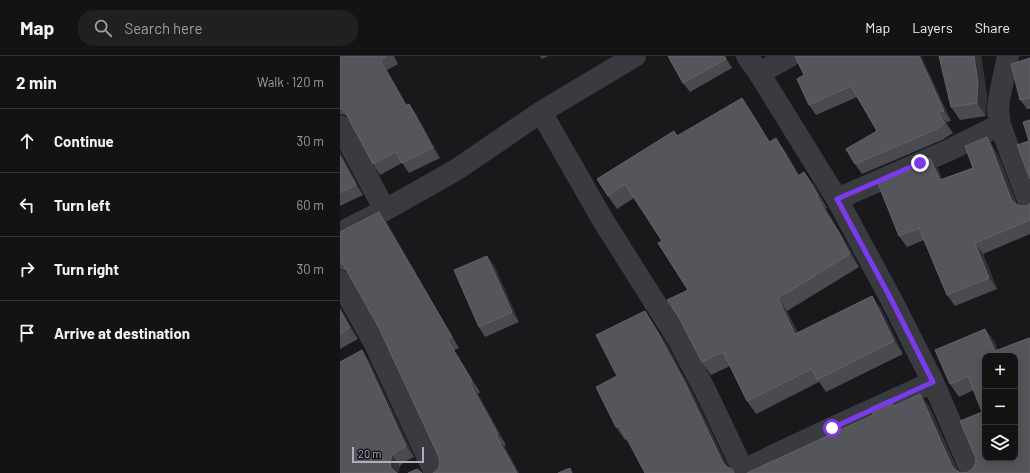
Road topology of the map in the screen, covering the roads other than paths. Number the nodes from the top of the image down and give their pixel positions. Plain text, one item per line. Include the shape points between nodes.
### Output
1 (635, 56) edge
2 (790, 56) edge
3 (1008, 56) edge
4 (753, 64) edge
5 (541, 112) junction
6 (1000, 125) junction
7 (340, 126) edge
8 (837, 199) junction
9 (1030, 205) edge
10 (385, 210) junction
11 (340, 233) edge
12 (340, 281) edge
13 (933, 382) junction
14 (432, 468) edge
15 (744, 471) edge
16 (410, 473) edge
17 (972, 473) edge

1 - 5 street
2 - 4 street
3 - 6 street via 999,99
4 - 8 street
5 - 10 street via 456,170
5 - 15 street via 604,222 678,340
6 - 8 street
6 - 9 street
7 - 10 street
8 - 13 street
10 - 11 street
12 - 14 street via 368,348
13 - 15 street
13 - 17 street
14 - 16 street

